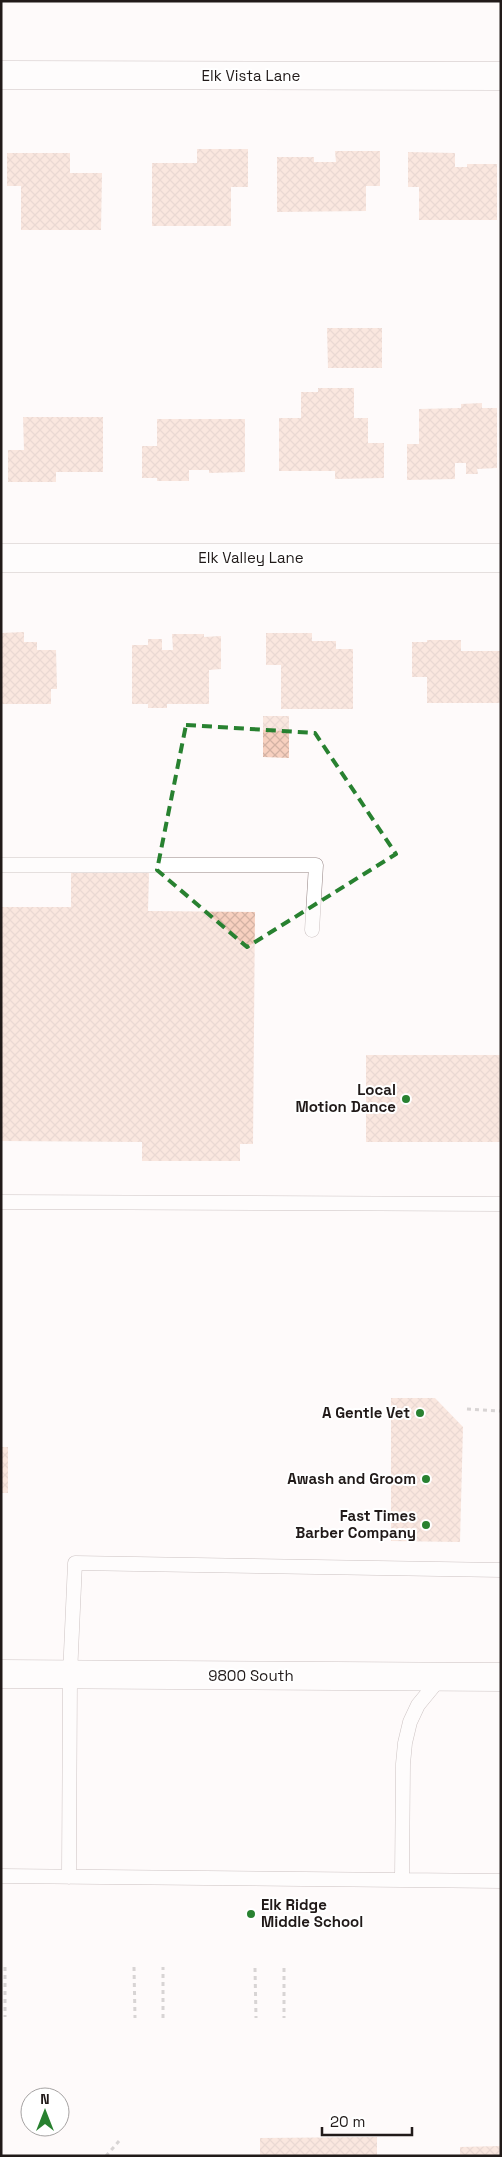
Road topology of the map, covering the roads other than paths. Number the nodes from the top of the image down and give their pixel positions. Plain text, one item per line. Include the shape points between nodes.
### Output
1 (1, 76) edge
2 (501, 76) edge
3 (1, 558) edge
4 (501, 558) edge
5 (1, 865) edge
6 (312, 930) dead end
7 (1, 1202) edge
8 (501, 1204) edge
9 (501, 1570) edge
10 (1, 1674) edge
11 (70, 1675) junction
12 (441, 1677) junction
13 (501, 1677) edge
14 (1, 1876) edge
15 (69, 1876) junction
16 (402, 1880) junction
17 (501, 1881) edge

1 - 2 street, Elk Vista Lane
3 - 4 street, Elk Valley Lane
5 - 6 lane via 316,865
7 - 8 lane
9 - 11 lane via 75,1563
10 - 11 street, 9800 South
11 - 12 street, 9800 South
11 - 15 lane
12 - 13 street, 9800 South
12 - 16 lane via 418,1705 404,1743
14 - 15 lane
15 - 16 lane
16 - 17 lane

